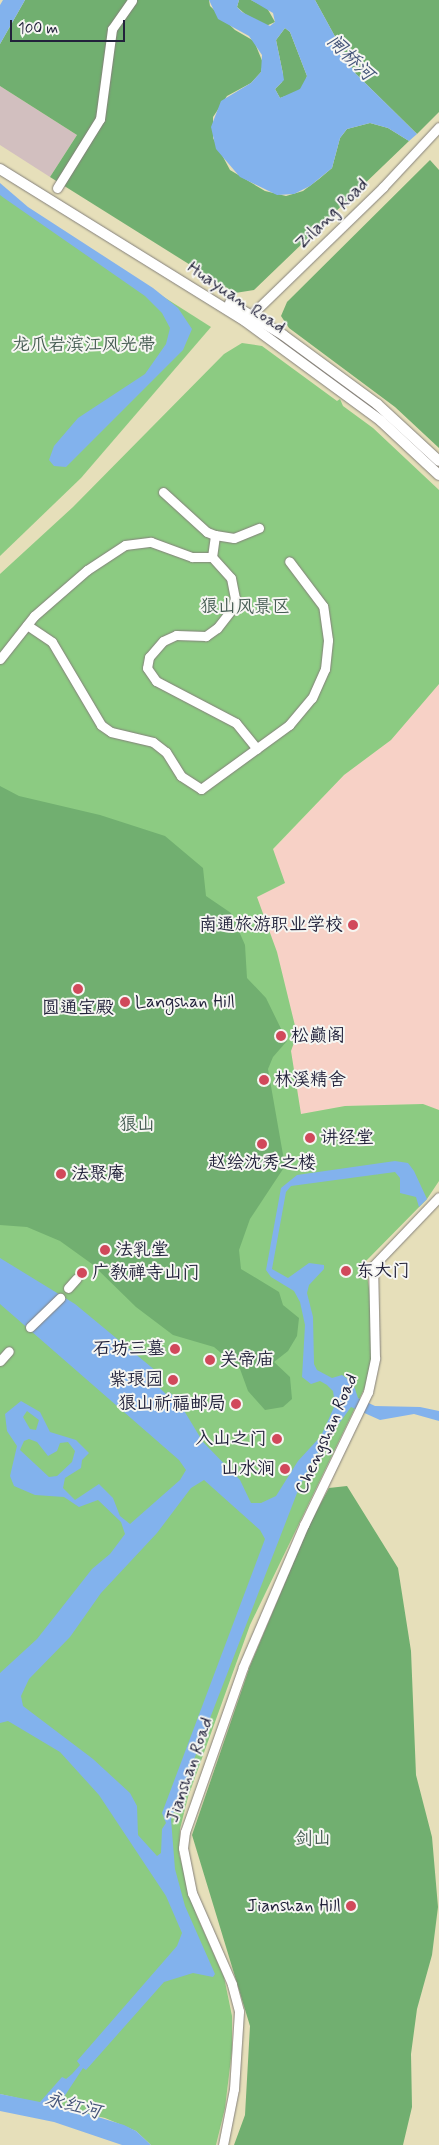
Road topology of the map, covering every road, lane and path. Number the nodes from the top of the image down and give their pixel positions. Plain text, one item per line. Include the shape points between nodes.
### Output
1 (132, 0) edge
2 (439, 127) edge
3 (0, 164) edge
4 (0, 168) edge
5 (57, 188) dead end
6 (247, 318) junction
7 (439, 461) edge
8 (439, 475) edge
9 (163, 492) dead end
10 (259, 528) dead end
11 (215, 536) junction
12 (212, 557) junction
13 (289, 561) dead end
14 (27, 625) junction
15 (0, 659) edge
16 (257, 749) junction
17 (439, 1197) edge
18 (77, 1278) dead end
19 (68, 1288) dead end
20 (60, 1298) dead end
21 (30, 1327) dead end
22 (9, 1351) dead end
23 (0, 1361) edge
24 (291, 1557) joint
25 (223, 2145) edge

1 - 5 street via 112,29 100,118
2 - 6 street, Zilang Road via 383,187
3 - 6 main road, Huayuan Road
4 - 6 main road, Huayuan Road
6 - 7 main road, Huayuan Road via 283,335 377,404
6 - 8 main road, Huayuan Road via 381,421
9 - 11 street
10 - 11 street via 234,538
11 - 12 street
12 - 14 street via 192,558 151,542 133,542 87,570
12 - 16 street via 231,578 235,598 232,609 206,636 176,635 162,641 149,657 148,668 156,681 236,723
13 - 16 street via 323,606 328,655 320,682 302,711
14 - 15 street
14 - 16 street via 52,642 101,725 111,732 154,742 196,788 207,786
17 - 24 street, Chengshan Road via 373,1266 375,1358 368,1392
18 - 19 street
20 - 21 street
22 - 23 street
24 - 25 street, Jianshan Road via 243,1667 185,1832 183,1848 192,1892 232,1984 239,2011 234,2090

